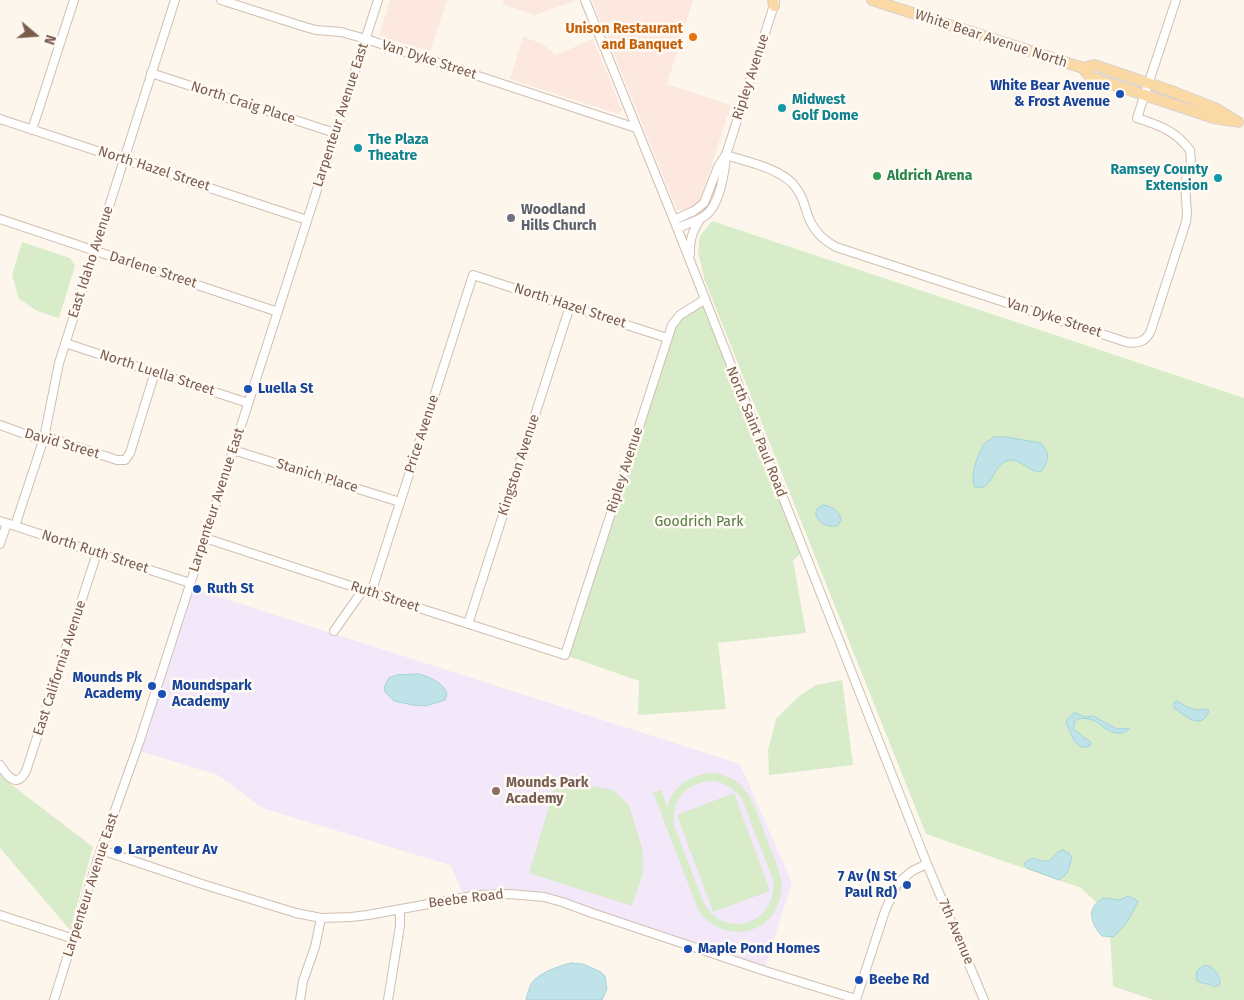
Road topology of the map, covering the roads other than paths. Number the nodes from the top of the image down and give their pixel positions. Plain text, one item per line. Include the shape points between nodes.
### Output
1 (74, 0) edge
2 (175, 0) edge
3 (221, 0) edge
4 (378, 0) edge
5 (584, 0) edge
6 (872, 0) edge
7 (1176, 0) edge
8 (774, 2) edge
9 (366, 39) junction
10 (1082, 68) junction
11 (151, 73) junction
12 (1149, 84) junction
13 (1145, 95) junction
14 (0, 119) edge
15 (1241, 123) edge
16 (636, 128) junction
17 (32, 130) junction
18 (335, 133) junction
19 (726, 155) junction
20 (124, 160) junction
21 (701, 218) junction
22 (0, 219) edge
23 (307, 220) junction
24 (674, 220) junction
25 (677, 228) junction
26 (94, 250) junction
27 (691, 264) junction
28 (473, 275) joint
29 (704, 300) junction
30 (570, 306) junction
31 (278, 312) junction
32 (667, 338) junction
33 (65, 343) junction
34 (155, 372) junction
35 (248, 403) junction
36 (0, 425) edge
37 (44, 438) junction
38 (233, 450) junction
39 (400, 502) junction
40 (7, 523) edge
41 (205, 538) junction
42 (0, 544) edge
43 (97, 553) junction
44 (190, 583) junction
45 (367, 592) junction
46 (468, 624) junction
47 (334, 631) dead end
48 (565, 655) joint
49 (0, 765) edge
50 (101, 850) junction
51 (927, 864) junction
52 (400, 909) junction
53 (0, 915) edge
54 (320, 918) junction
55 (74, 939) junction
56 (54, 1000) edge
57 (300, 1000) edge
58 (388, 1000) edge
59 (856, 1000) edge
60 (984, 1000) edge

1 - 17 street
2 - 11 street, East Idaho Avenue
3 - 9 street, Van Dyke Street via 316,30
4 - 9 street, Larpenteur Avenue East
5 - 16 street, North Saint Paul Road
6 - 10 main road, White Bear Avenue North
7 - 12 street
8 - 19 street, Ripley Avenue
9 - 16 street, Van Dyke Street
9 - 18 street, Larpenteur Avenue East
10 - 12 main road, White Bear Avenue North via 1094,66
10 - 13 main road, White Bear Avenue North via 1090,77
11 - 18 street, North Craig Place
11 - 20 street, East Idaho Avenue
12 - 13 street
12 - 15 main road, White Bear Avenue North via 1217,109
13 - 15 main road, White Bear Avenue North via 1214,118
13 - 19 street, Van Dyke Street via 1138,118 1174,133 1189,148 1192,156 1185,183 1186,222 1151,330 1137,343 836,247 816,231 800,192 786,178
14 - 17 street, North Hazel Street
16 - 24 street, North Saint Paul Road
17 - 20 street, North Hazel Street
18 - 23 street, Larpenteur Avenue East
19 - 21 street, Ripley Avenue via 717,199 710,212
19 - 24 street, Ripley Avenue via 718,167 707,199 694,211
20 - 23 street, North Hazel Street
20 - 26 street, East Idaho Avenue
21 - 25 street, Ripley Avenue
21 - 27 street via 689,244
22 - 26 street, Darlene Street
23 - 31 street, Larpenteur Avenue East
24 - 25 street, North Saint Paul Road
25 - 27 street, North Saint Paul Road
26 - 31 street, Darlene Street
26 - 33 street, East Idaho Avenue
27 - 29 street, North Saint Paul Road
28 - 30 street, North Hazel Street
28 - 39 street, Price Avenue
29 - 32 street, Ripley Avenue via 680,315
29 - 51 street, North Saint Paul Road
30 - 32 street, North Hazel Street
30 - 46 street, Kingston Avenue
31 - 35 street, Larpenteur Avenue East
32 - 48 street, Ripley Avenue
33 - 34 street, North Luella Street
33 - 37 street, East Idaho Avenue via 58,363
34 - 35 street, North Luella Street
34 - 37 street, David Street via 125,460
35 - 38 street, Larpenteur Avenue East
36 - 37 street, David Street
37 - 40 street, East Idaho Avenue
38 - 39 street, Stanich Place
38 - 41 street, Larpenteur Avenue East
39 - 45 street, Price Avenue
40 - 42 street, East Idaho Avenue
40 - 43 street, North Ruth Street
41 - 44 street, Larpenteur Avenue East
41 - 45 street, Ruth Street
43 - 44 street, North Ruth Street
43 - 49 street, East California Avenue via 26,771 18,780 11,779
44 - 50 street, Larpenteur Avenue East
45 - 46 street, Ruth Street
45 - 47 street, Price Avenue
46 - 48 street, Ruth Street
50 - 54 street, Beebe Road via 202,884
50 - 55 street, Larpenteur Avenue East
51 - 59 street via 897,884 885,910
51 - 60 street, 7th Avenue
52 - 54 street, Beebe Road via 351,918
52 - 58 street
52 - 59 street, Beebe Road via 478,895 544,898
53 - 55 street
54 - 57 street
55 - 56 street, Larpenteur Avenue East

